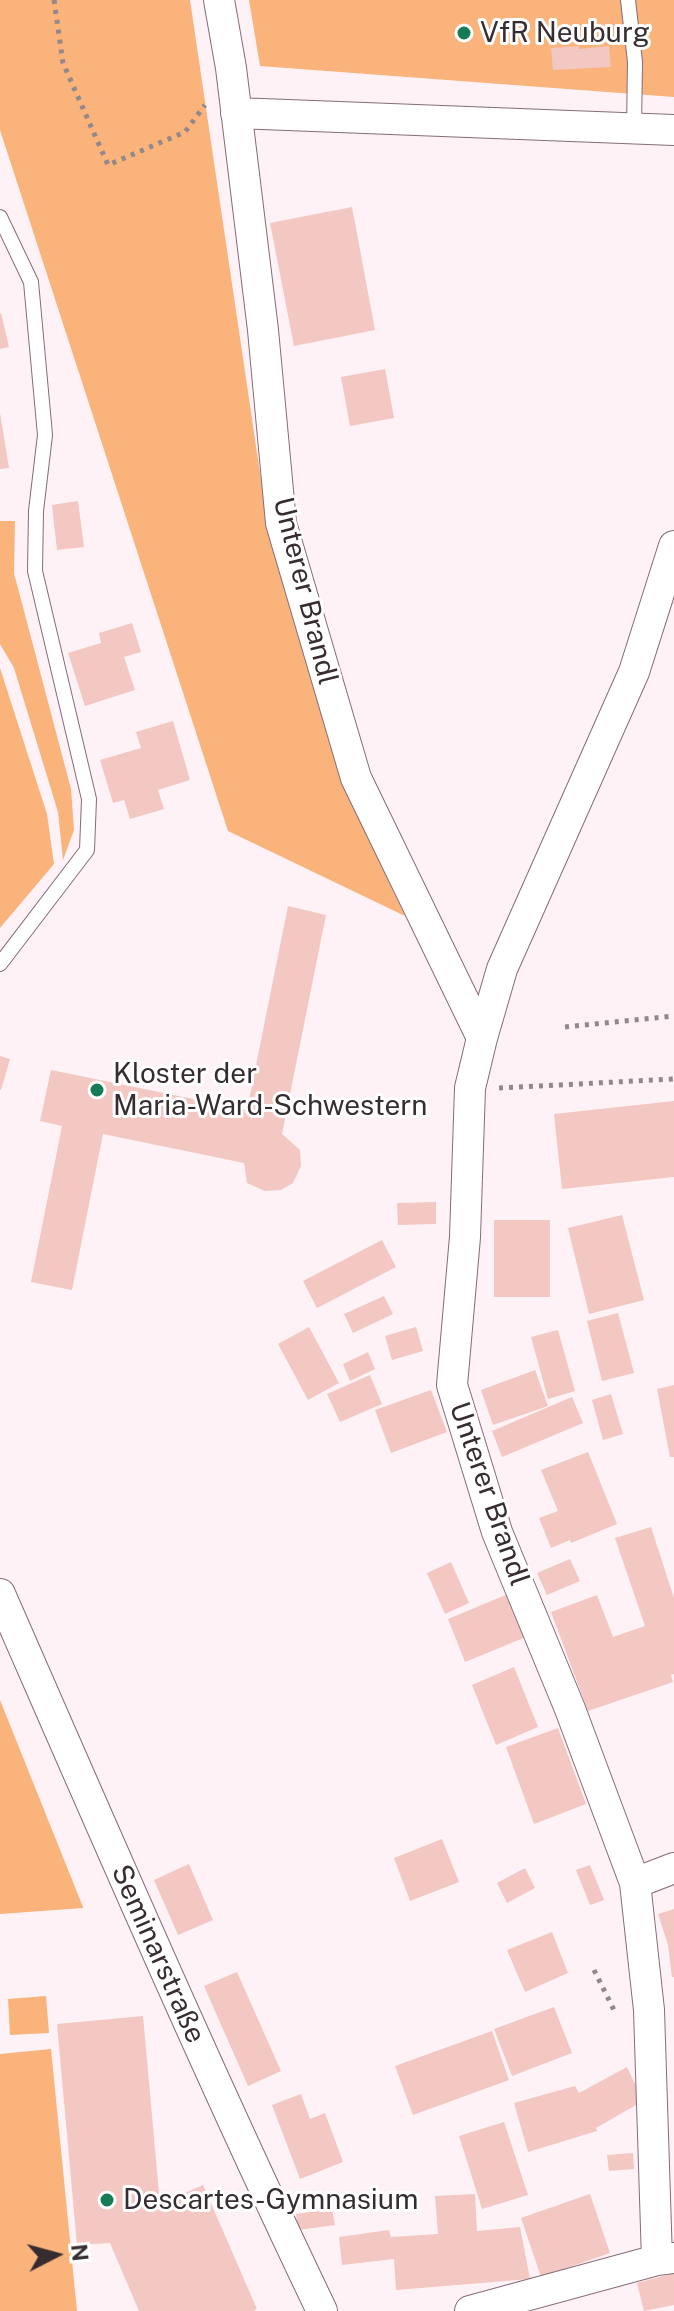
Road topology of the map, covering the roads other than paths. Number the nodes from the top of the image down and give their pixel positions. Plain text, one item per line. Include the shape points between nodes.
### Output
1 (219, 0) edge
2 (628, 0) edge
3 (236, 113) junction
4 (634, 129) junction
5 (674, 130) edge
6 (0, 217) edge
7 (674, 546) edge
8 (0, 964) edge
9 (482, 1038) junction
10 (0, 1594) edge
11 (674, 1868) edge
12 (635, 1883) junction
13 (665, 2259) edge
14 (322, 2311) edge
15 (470, 2311) edge

1 - 3 street, Unterer Brandl
2 - 4 lane via 635,62
3 - 4 street
3 - 9 street, Unterer Brandl via 281,523 356,778
4 - 5 street
6 - 8 lane via 31,282 45,435 35,571 89,799 87,850
7 - 9 street, Unterer Brandl via 634,672 502,969
9 - 12 street, Unterer Brandl via 470,1088 465,1237 452,1385 497,1532
10 - 14 street, Seminarstraße
11 - 12 street
12 - 13 street, Unterer Brandl
13 - 15 street

